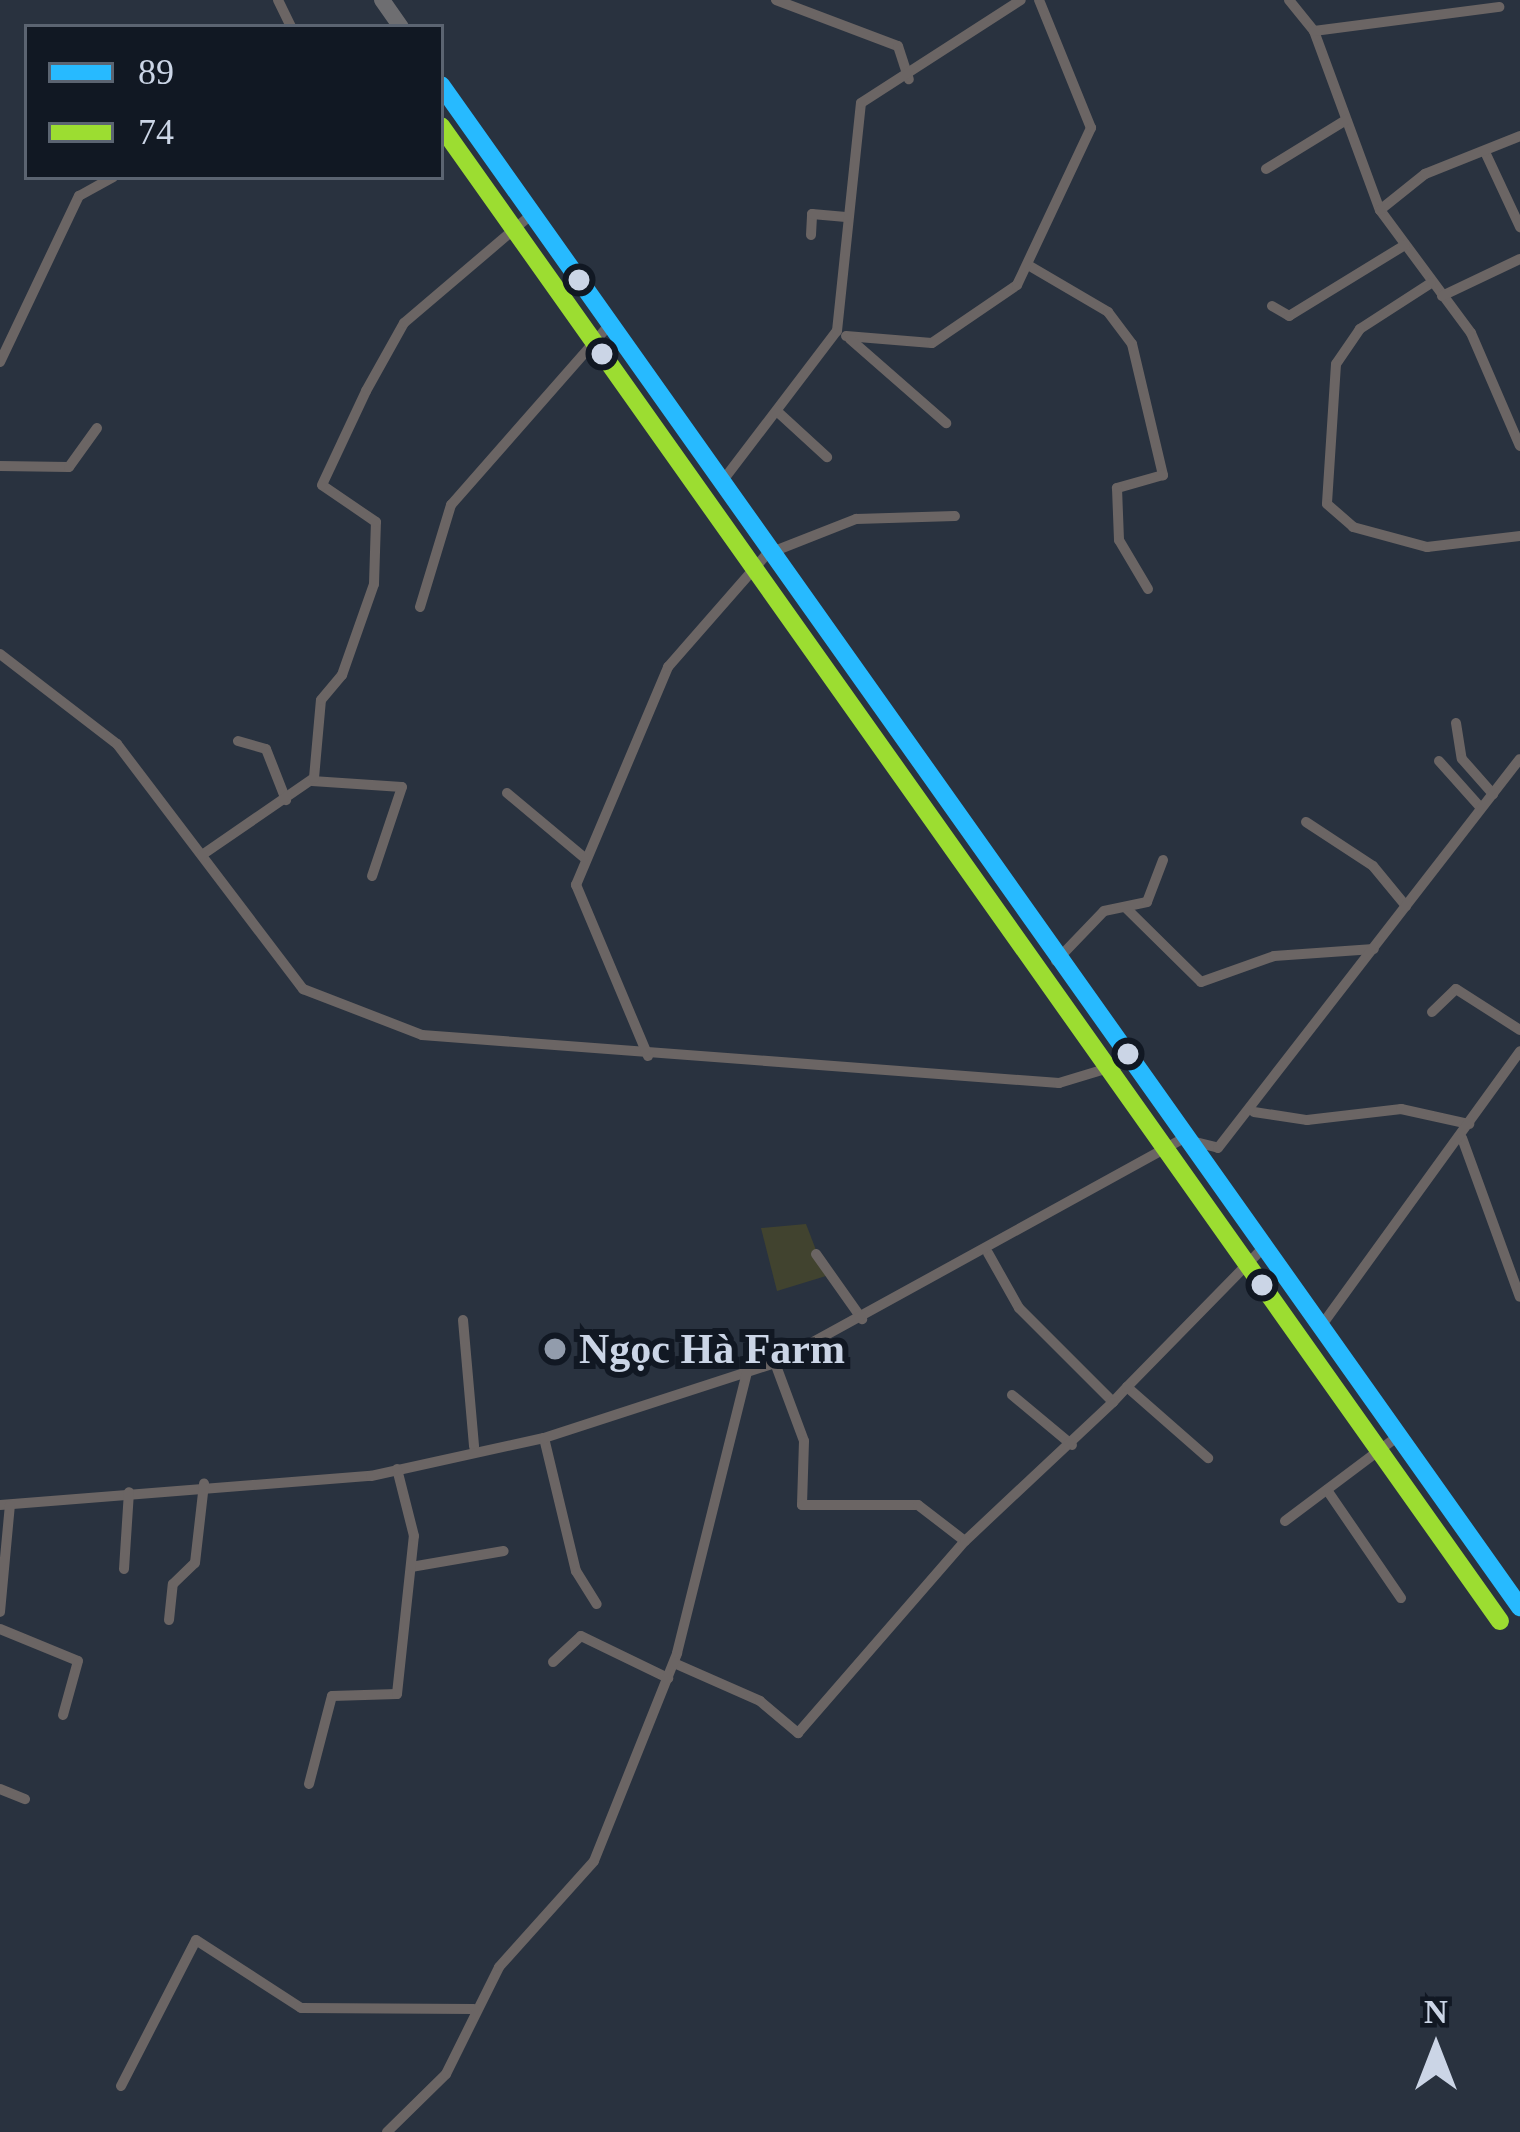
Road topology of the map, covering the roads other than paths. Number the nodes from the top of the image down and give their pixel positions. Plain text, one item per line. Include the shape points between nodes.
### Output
1 (776, 0) edge
2 (1021, 0) edge
3 (1039, 0) edge
4 (1289, 0) edge
5 (1499, 7) dead end
6 (1314, 31) junction
7 (909, 79) junction
8 (444, 89) edge
9 (1346, 120) junction
10 (1520, 136) edge
11 (1486, 154) junction
12 (1266, 169) dead end
13 (108, 180) edge
14 (1380, 210) junction
15 (531, 215) junction
16 (846, 217) junction
17 (1520, 227) edge
18 (811, 235) dead end
19 (1405, 245) junction
20 (1520, 259) edge
21 (1028, 265) junction
22 (1431, 284) junction
23 (1442, 296) junction
24 (1272, 306) dead end
25 (608, 326) junction
26 (842, 333) junction
27 (0, 362) edge
28 (780, 414) junction
29 (946, 423) dead end
30 (97, 428) dead end
31 (1520, 446) edge
32 (827, 457) dead end
33 (0, 466) edge
34 (719, 486) junction
35 (955, 516) dead end
36 (1520, 536) edge
37 (766, 554) junction
38 (1148, 589) dead end
39 (420, 607) dead end
40 (0, 654) edge
41 (1456, 723) dead end
42 (238, 741) dead end
43 (1520, 759) edge
44 (1439, 761) dead end
45 (312, 781) junction
46 (507, 793) dead end
47 (1492, 794) junction
48 (286, 800) junction
49 (1481, 808) junction
50 (1306, 822) dead end
51 (202, 855) junction
52 (586, 859) junction
53 (1163, 860) dead end
54 (372, 876) dead end
55 (1406, 906) junction
56 (1127, 909) junction
57 (1374, 949) junction
58 (1054, 963) junction
59 (1432, 1012) dead end
60 (1520, 1030) edge
61 (1520, 1051) edge
62 (648, 1056) junction
63 (1125, 1064) junction
64 (1254, 1112) junction
65 (1466, 1130) junction
66 (1184, 1139) junction
67 (1261, 1250) junction
68 (988, 1252) junction
69 (816, 1254) dead end
70 (1520, 1297) edge
71 (862, 1319) junction
72 (463, 1320) dead end
73 (1319, 1329) junction
74 (775, 1363) junction
75 (747, 1372) junction
76 (1127, 1387) junction
77 (1012, 1395) dead end
78 (1113, 1402) junction
79 (1396, 1437) junction
80 (544, 1438) junction
81 (1072, 1445) junction
82 (474, 1447) junction
83 (1208, 1459) dead end
84 (397, 1469) junction
85 (204, 1484) junction
86 (1327, 1490) junction
87 (129, 1492) junction
88 (5, 1505) edge
89 (1286, 1521) dead end
90 (964, 1540) junction
91 (504, 1551) dead end
92 (411, 1567) junction
93 (124, 1569) dead end
94 (1401, 1598) dead end
95 (597, 1604) dead end
96 (1520, 1607) edge
97 (0, 1612) edge
98 (169, 1620) dead end
99 (0, 1629) edge
100 (553, 1662) dead end
101 (674, 1663) junction
102 (668, 1678) junction
103 (64, 1715) dead end
104 (309, 1784) dead end
105 (0, 1789) edge
106 (25, 1799) dead end
107 (474, 2009) junction
108 (121, 2086) dead end
109 (387, 2132) edge

1 - 7 street via 898,46
2 - 7 street
3 - 21 street via 1091,128
4 - 6 street
5 - 6 street
6 - 9 street
7 - 16 street via 861,103
8 - 15 highway
9 - 12 street
9 - 14 street
10 - 11 street
11 - 14 street via 1425,174
11 - 17 street
13 - 27 street via 79,196
14 - 19 street
15 - 25 highway
15 - 45 street via 404,323 322,480 378,529 373,592 321,700
16 - 18 street via 812,211
16 - 26 street
19 - 22 street
19 - 24 street via 1289,316
20 - 23 street
21 - 26 street via 998,308 932,343
21 - 38 street via 1108,312 1132,344 1163,475 1117,488 1119,540
22 - 23 street
22 - 36 street via 1360,329 1336,364 1327,504 1353,527 1427,547
23 - 31 street
25 - 34 highway
25 - 39 street via 451,505
26 - 28 street
26 - 29 street
28 - 32 street
28 - 34 street
30 - 33 street via 68,466
34 - 37 highway
35 - 37 street via 856,519
37 - 52 street via 668,667
37 - 58 highway
40 - 51 street via 117,744
41 - 47 street via 1462,759
42 - 48 street via 266,749
43 - 47 street
44 - 49 street
45 - 48 street
45 - 54 street via 402,787
46 - 52 street
47 - 49 street
48 - 51 street
49 - 55 street
50 - 55 street via 1359,854
51 - 62 street via 303,988 422,1036
52 - 62 street via 576,885
53 - 56 street via 1147,902
55 - 57 street
56 - 57 street via 1201,982 1274,956
56 - 58 street via 1093,919
57 - 64 street
58 - 63 highway
59 - 60 street via 1456,989
61 - 65 street
62 - 63 street via 1059,1083
63 - 66 highway
64 - 65 street via 1307,1120 1401,1109
64 - 66 street via 1218,1148
65 - 70 street via 1459,1155
65 - 73 street
66 - 67 highway
66 - 68 street
67 - 73 highway
67 - 76 street
68 - 71 street
68 - 78 street via 1019,1308
69 - 71 street
71 - 74 street
72 - 82 street
73 - 79 highway
74 - 75 street
74 - 90 street via 804,1441 802,1505 918,1505
75 - 80 street
75 - 101 street
76 - 78 street
76 - 83 street
77 - 81 street
78 - 81 street
79 - 86 street
79 - 96 highway
80 - 82 street
80 - 95 street via 576,1571
81 - 90 street
82 - 84 street
84 - 85 street
84 - 92 street
85 - 87 street
85 - 98 street via 195,1563 172,1584
86 - 89 street
86 - 94 street
87 - 88 street
87 - 93 street
88 - 97 street
90 - 101 street via 798,1733 760,1701
91 - 92 street
92 - 104 street via 396,1696 332,1696
99 - 103 street via 78,1661
100 - 102 street via 581,1636
101 - 102 street
102 - 107 street via 594,1861
105 - 106 street
107 - 108 street via 301,2008 196,1940
107 - 109 street via 446,2074

